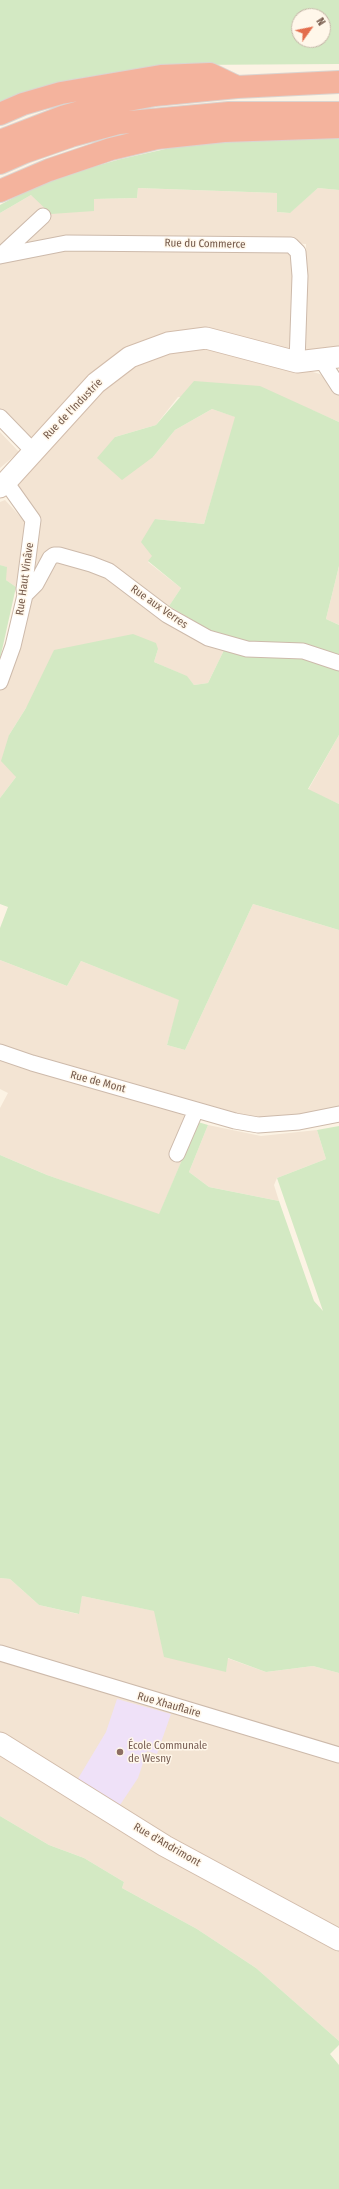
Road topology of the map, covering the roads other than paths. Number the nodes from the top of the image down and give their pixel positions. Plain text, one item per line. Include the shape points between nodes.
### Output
1 (339, 82) edge
2 (237, 87) junction
3 (339, 113) edge
4 (0, 114) edge
5 (339, 127) edge
6 (0, 141) edge
7 (0, 163) edge
8 (0, 192) edge
9 (43, 216) dead end
10 (0, 256) edge
11 (330, 358) edge
12 (297, 362) junction
13 (339, 387) edge
14 (0, 417) edge
15 (33, 451) junction
16 (3, 484) edge
17 (25, 596) junction
18 (339, 664) edge
19 (0, 682) edge
20 (0, 1052) edge
21 (196, 1110) junction
22 (339, 1114) edge
23 (177, 1154) dead end
24 (0, 1653) edge
25 (0, 1743) edge
26 (339, 1755) edge
27 (339, 1940) edge

1 - 2 highway
2 - 4 highway via 210,74 160,76 62,93 23,104
2 - 6 highway via 155,95 112,103 65,116
3 - 7 highway via 229,113 119,123 71,136
5 - 8 highway via 224,131 157,138 111,149 54,168
9 - 10 street
10 - 12 street, Rue du Commerce via 66,243 291,245 298,252 300,276
11 - 12 street, Rue de l'Industrie
11 - 13 street
12 - 15 street, Rue de l'Industrie via 206,338 168,343 130,357 96,382
14 - 15 street
15 - 16 street, Rue de l'Industrie
16 - 17 street, Rue Haut Vinâve via 33,520
17 - 18 street, Rue aux Verres via 36,584 50,558 59,555 109,571 167,615 208,638 248,649 303,651
17 - 19 street, Rue Haut Vinâve via 13,646
20 - 21 street, Rue de Mont
21 - 22 street, Rue de Mont via 258,1125 299,1122
21 - 23 street
24 - 26 street, Rue Xhauflaire
25 - 27 street, Rue d'Andrimont via 165,1846

